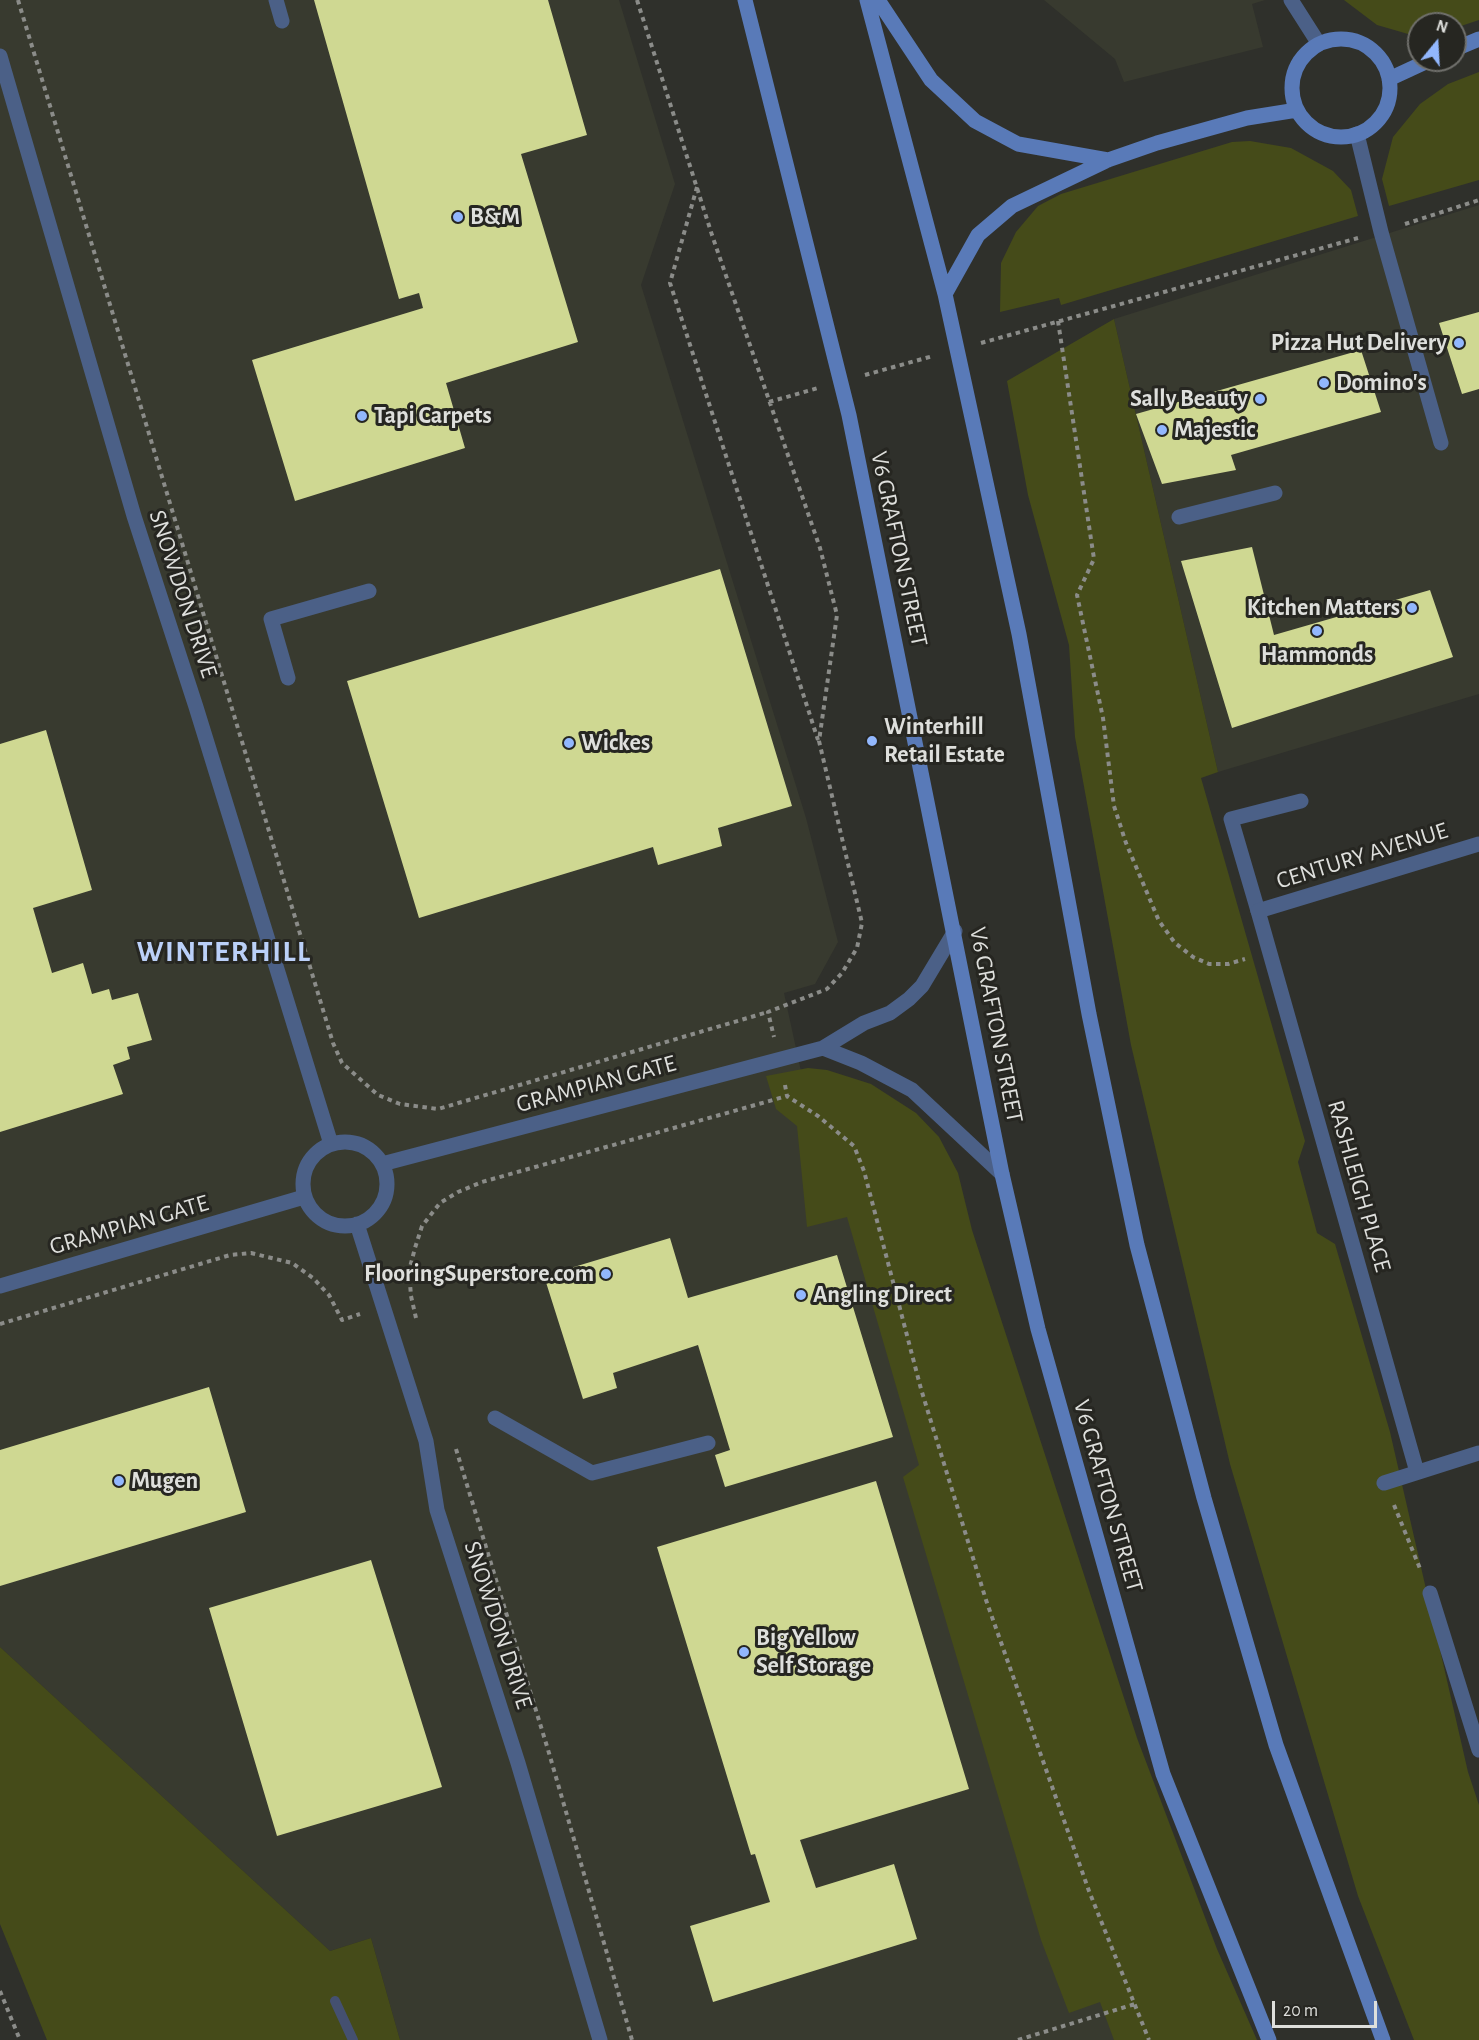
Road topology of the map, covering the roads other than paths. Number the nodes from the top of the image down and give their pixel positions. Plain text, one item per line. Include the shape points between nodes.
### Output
1 (276, 0) edge
2 (745, 0) edge
3 (867, 0) edge
4 (878, 0) edge
5 (1291, 0) edge
6 (282, 21) dead end
7 (1319, 44) junction
8 (0, 56) edge
9 (1407, 71) edge
10 (1389, 79) junction
11 (1297, 110) junction
12 (1357, 134) junction
13 (1108, 160) junction
14 (945, 294) junction
15 (1441, 443) dead end
16 (1275, 493) dead end
17 (1179, 517) dead end
18 (369, 591) dead end
19 (288, 678) dead end
20 (1302, 801) dead end
21 (1479, 844) edge
22 (1258, 911) junction
23 (955, 931) junction
24 (823, 1048) junction
25 (331, 1144) junction
26 (382, 1164) junction
27 (1002, 1174) junction
28 (304, 1197) junction
29 (357, 1224) junction
30 (0, 1286) edge
31 (495, 1418) dead end
32 (708, 1443) dead end
33 (1479, 1453) edge
34 (1417, 1472) junction
35 (1384, 1483) road end
36 (1430, 1593) road end
37 (1479, 1750) edge
38 (600, 2040) edge
39 (1269, 2040) edge
40 (1383, 2040) edge

1 - 6 street
2 - 23 street, V6 GRAFTON STREET via 849,416
3 - 14 street
4 - 13 street via 931,80 975,121 1018,144
5 - 7 street
7 - 10 street via 1333,39 1363,44 1384,64
7 - 11 street via 1297,65 1292,80
8 - 25 street, SNOWDON DRIVE via 137,526
9 - 10 street
10 - 12 street via 1387,106 1369,128
11 - 12 street via 1305,122 1329,135
11 - 13 street via 1247,117
12 - 15 street
13 - 14 street via 1012,206 978,235
14 - 40 street via 1019,634 1089,1014 1137,1245 1204,1498 1276,1745
16 - 17 street
18 - 19 street via 271,619
20 - 22 street, RASHLEIGH PLACE via 1231,819
21 - 22 street, CENTURY AVENUE
22 - 34 street, RASHLEIGH PLACE
23 - 24 street, GRAMPIAN GATE via 922,986 909,999
23 - 27 street, V6 GRAFTON STREET
24 - 26 street, GRAMPIAN GATE
24 - 27 street via 912,1090
25 - 26 street via 350,1142 370,1150
25 - 28 street via 310,1160 304,1173
26 - 29 street via 387,1178 382,1204 374,1215
27 - 39 street, V6 GRAFTON STREET via 1038,1329 1163,1774
28 - 29 street via 320,1218 340,1226
28 - 30 street, GRAMPIAN GATE
29 - 38 street, SNOWDON DRIVE via 426,1441 437,1510 518,1763
31 - 32 street via 592,1473
33 - 34 street
34 - 35 street
36 - 37 street

